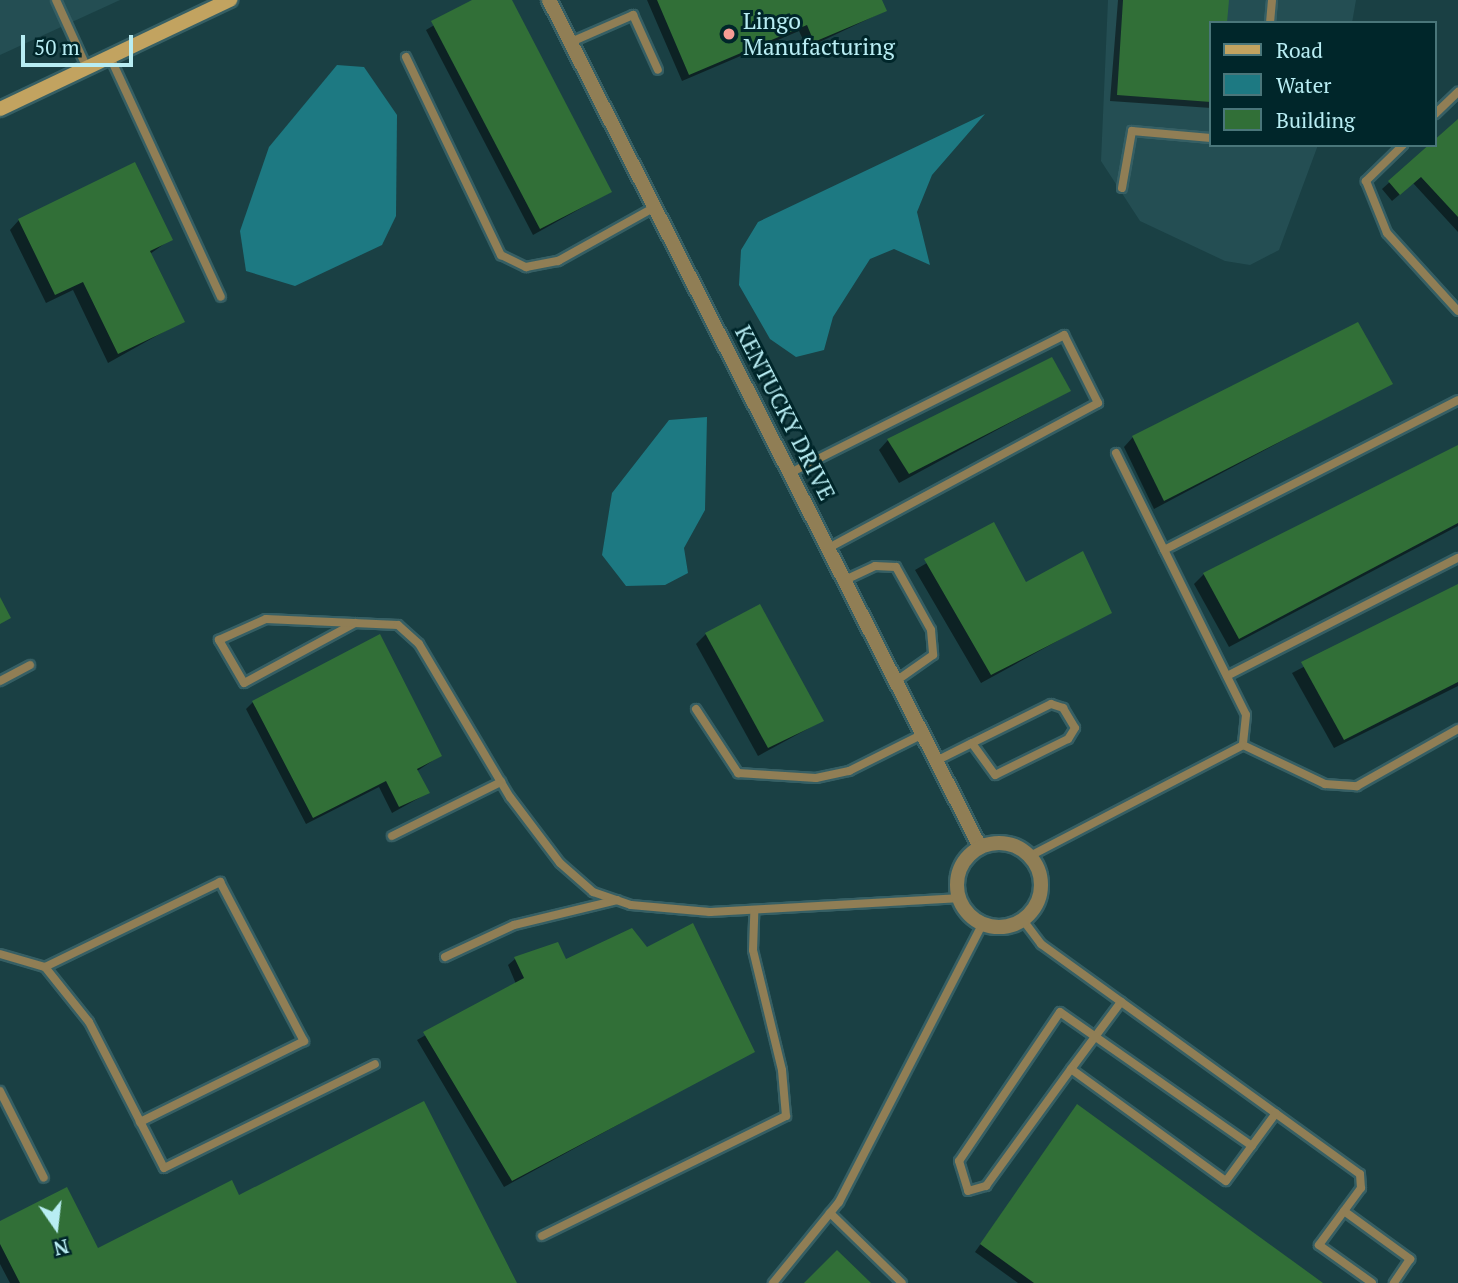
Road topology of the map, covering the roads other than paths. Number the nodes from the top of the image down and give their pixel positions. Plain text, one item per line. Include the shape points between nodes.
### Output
1 (56, 0) edge
2 (230, 0) edge
3 (549, 0) edge
4 (1272, 0) edge
5 (1270, 21) edge
6 (570, 42) junction
7 (110, 57) junction
8 (406, 57) dead end
9 (87, 68) junction
10 (659, 70) dead end
11 (1458, 92) edge
12 (0, 109) edge
13 (1437, 112) edge
14 (1210, 138) edge
15 (1401, 147) edge
16 (1122, 188) dead end
17 (655, 207) junction
18 (221, 297) dead end
19 (1458, 311) edge
20 (1458, 400) edge
21 (1116, 453) dead end
22 (790, 473) junction
23 (829, 548) junction
24 (1164, 550) junction
25 (1458, 558) edge
26 (845, 580) junction
27 (355, 623) junction
28 (30, 665) dead end
29 (1227, 676) junction
30 (0, 681) edge
31 (896, 681) junction
32 (696, 709) dead end
33 (1458, 729) edge
34 (923, 734) junction
35 (972, 743) junction
36 (1242, 745) junction
37 (936, 761) junction
38 (500, 782) junction
39 (392, 836) dead end
40 (980, 847) junction
41 (1030, 856) junction
42 (958, 898) junction
43 (617, 900) junction
44 (754, 912) junction
45 (1023, 920) junction
46 (982, 925) junction
47 (0, 954) edge
48 (445, 957) dead end
49 (45, 967) junction
50 (1121, 1002) junction
51 (1096, 1037) junction
52 (375, 1064) dead end
53 (1071, 1069) junction
54 (0, 1091) edge
55 (1276, 1113) junction
56 (140, 1122) junction
57 (1252, 1146) junction
58 (44, 1178) dead end
59 (1344, 1211) junction
60 (830, 1213) junction
61 (542, 1236) dead end
62 (773, 1283) edge
63 (902, 1283) edge
64 (1372, 1283) edge
65 (1394, 1283) edge

1 - 9 lane
2 - 7 main road
3 - 6 street, KENTUCKY DRIVE
4 - 5 lane
6 - 10 lane via 633,15
6 - 17 street, KENTUCKY DRIVE
7 - 9 main road
7 - 18 lane
8 - 17 lane via 500,255 526,267 558,261
9 - 12 main road
11 - 13 lane
14 - 16 lane via 1132,131
15 - 19 lane via 1366,181 1387,233
17 - 22 street, KENTUCKY DRIVE
20 - 24 lane
21 - 24 lane
22 - 23 street, KENTUCKY DRIVE
22 - 23 lane via 1064,335 1098,403
23 - 26 street, KENTUCKY DRIVE
24 - 29 lane
25 - 29 lane
26 - 31 street, KENTUCKY DRIVE
26 - 31 lane via 875,566 896,567 932,630 933,655
27 - 27 lane via 244,683 219,640 266,619
27 - 38 lane via 398,625 419,644
28 - 30 lane
29 - 36 lane via 1246,715
31 - 34 street, KENTUCKY DRIVE
32 - 34 lane via 737,773 816,778 849,771
33 - 36 lane via 1357,786 1325,784
34 - 37 street, KENTUCKY DRIVE
35 - 35 lane via 1051,704 1063,708 1074,728 1068,739 995,775
35 - 37 lane
36 - 41 lane
37 - 40 street, KENTUCKY DRIVE
38 - 39 lane
38 - 43 lane via 560,863 593,892
40 - 41 street via 998,843
40 - 42 street via 960,868
41 - 45 street via 1040,875 1040,897
42 - 44 lane
42 - 46 street
43 - 44 lane
43 - 48 lane via 514,925
44 - 61 lane via 753,950 782,1070 786,1115
45 - 46 street
45 - 50 lane via 1041,944
46 - 60 lane
47 - 49 lane
49 - 56 lane via 89,1022
49 - 56 lane via 220,882 304,1041
50 - 51 lane
50 - 55 lane
51 - 53 lane
51 - 53 lane via 1060,1012 962,1149 968,1191 986,1186
51 - 57 lane
52 - 56 lane via 164,1168
53 - 57 lane via 1226,1181
54 - 58 lane
55 - 57 lane
55 - 59 lane via 1360,1174 1361,1188
59 - 64 lane via 1320,1245
59 - 65 lane via 1410,1259
60 - 62 lane
60 - 63 lane

